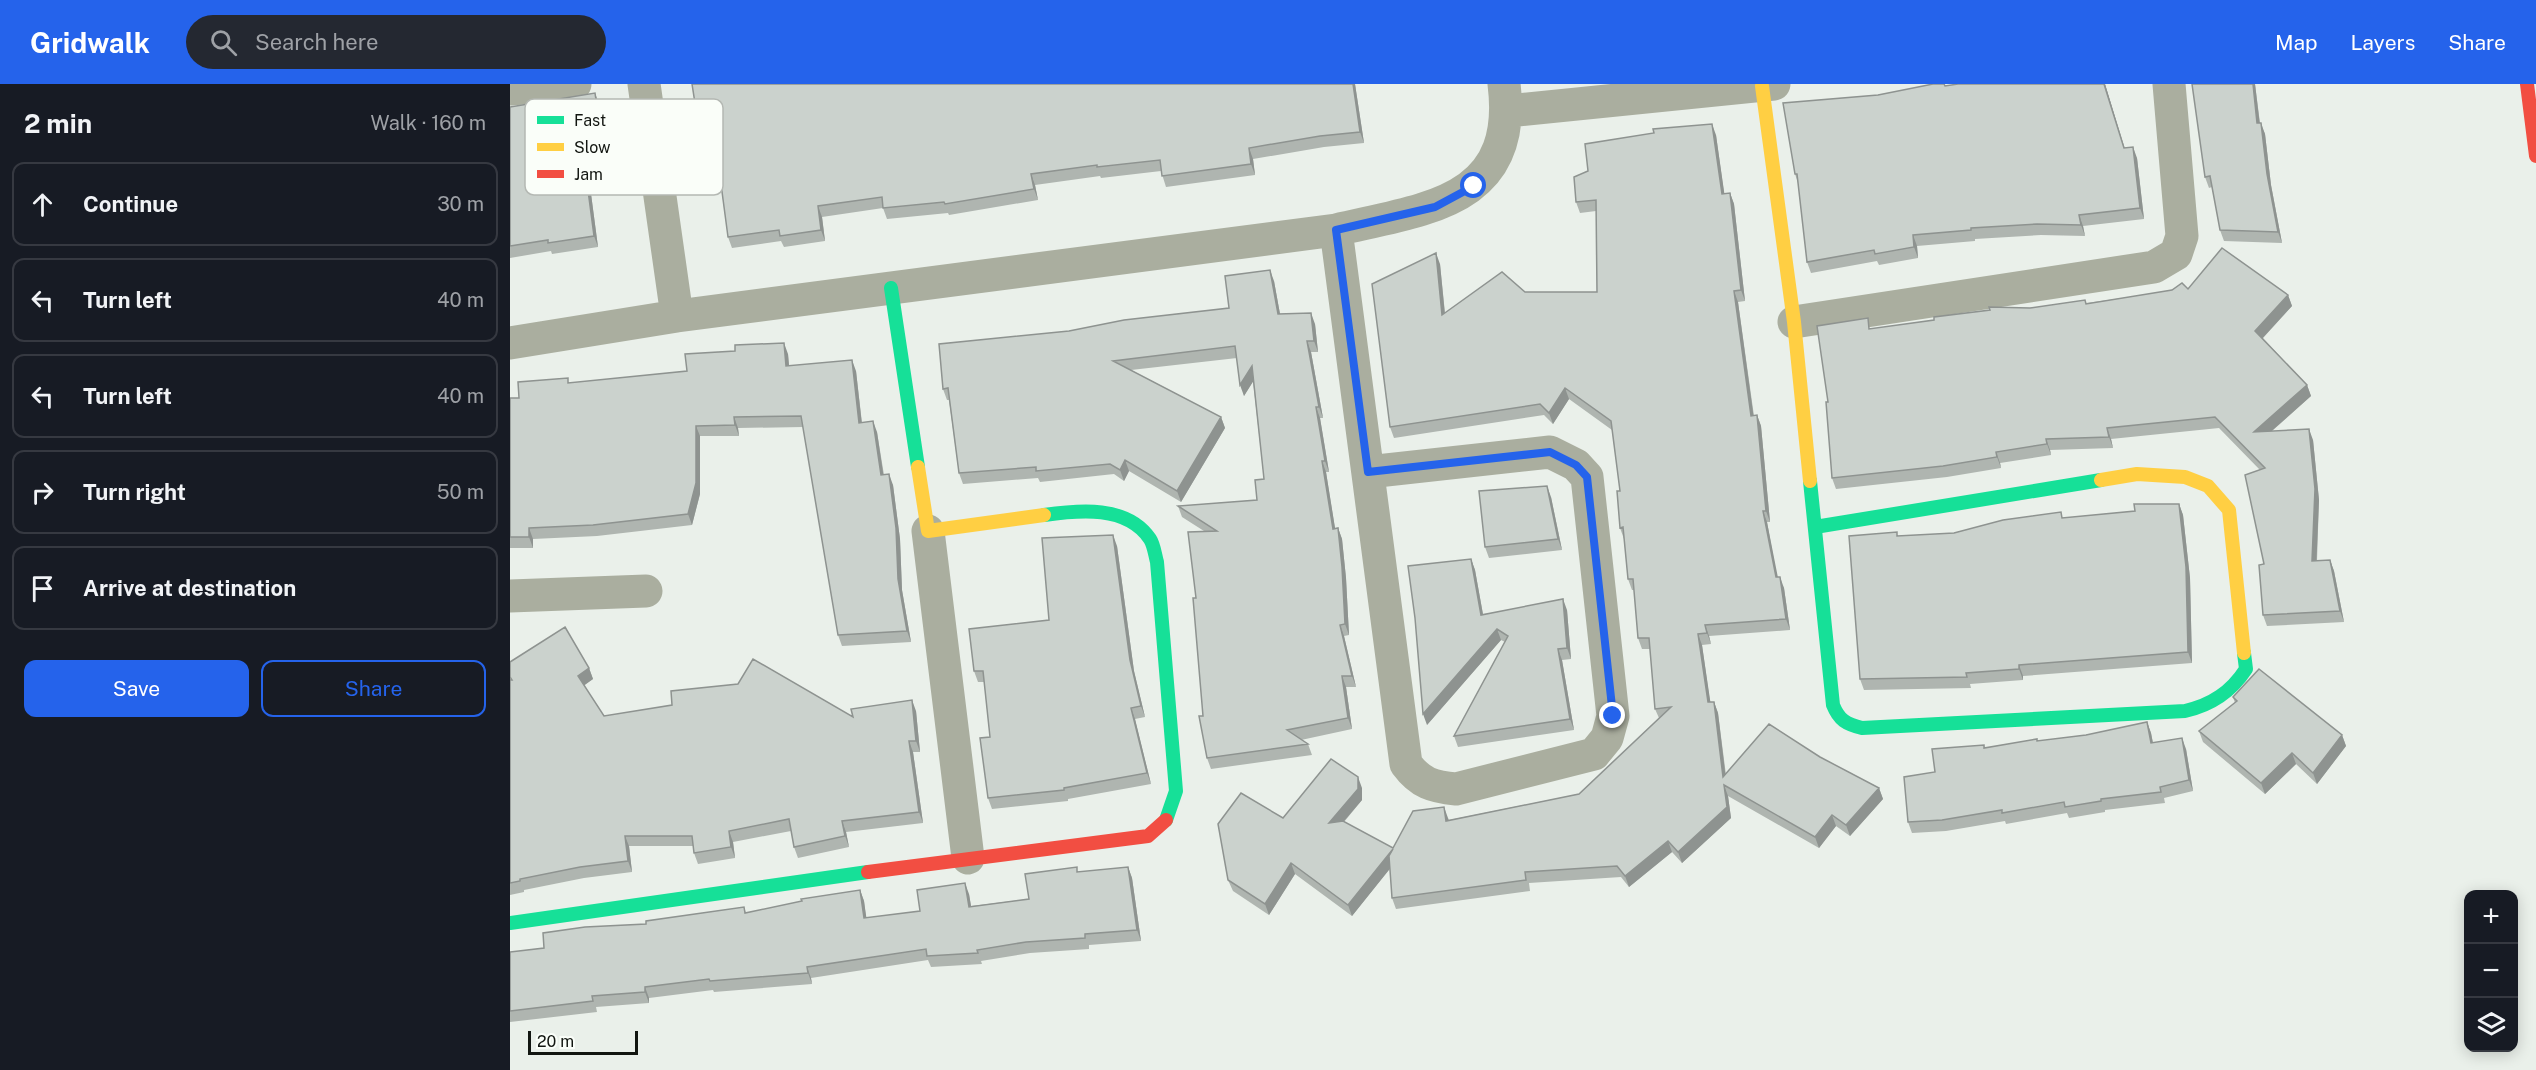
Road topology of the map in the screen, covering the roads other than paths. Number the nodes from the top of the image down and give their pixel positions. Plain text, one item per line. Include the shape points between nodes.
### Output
1 (575, 84) edge
2 (644, 84) edge
3 (2169, 84) edge
4 (2526, 84) edge
5 (1768, 85) edge
6 (510, 89) edge
7 (1506, 97) edge
8 (646, 99) edge
9 (2536, 156) edge
10 (660, 195) edge
11 (1336, 230) junction
12 (891, 288) junction
13 (677, 316) junction
14 (1794, 322) junction
15 (510, 343) edge
16 (1368, 472) junction
17 (1815, 527) junction
18 (928, 531) junction
19 (646, 591) dead end
20 (510, 596) edge
21 (968, 858) junction
22 (510, 923) edge

1 - 6 street
2 - 8 street
3 - 14 street via 2182,236 2176,254 2154,267
4 - 9 street
5 - 7 street
5 - 14 street
7 - 11 street via 1498,154 1474,186 1435,207
10 - 13 street
11 - 12 street
11 - 16 street
12 - 13 street
12 - 18 street
13 - 15 street
14 - 17 street
16 - 16 street via 1406,764 1416,777 1434,788 1456,789 1594,754 1607,738 1613,716 1587,477 1576,465 1550,452
17 - 17 street via 1833,705 1839,719 1848,725 1862,728 2185,711 2205,707 2222,696 2239,683 2246,669 2229,510 2208,486 2184,477 2137,474
18 - 21 street
18 - 21 street via 1082,510 1109,514 1134,524 1151,540 1157,562 1176,791 1165,823 1148,836
19 - 20 street
21 - 22 street

